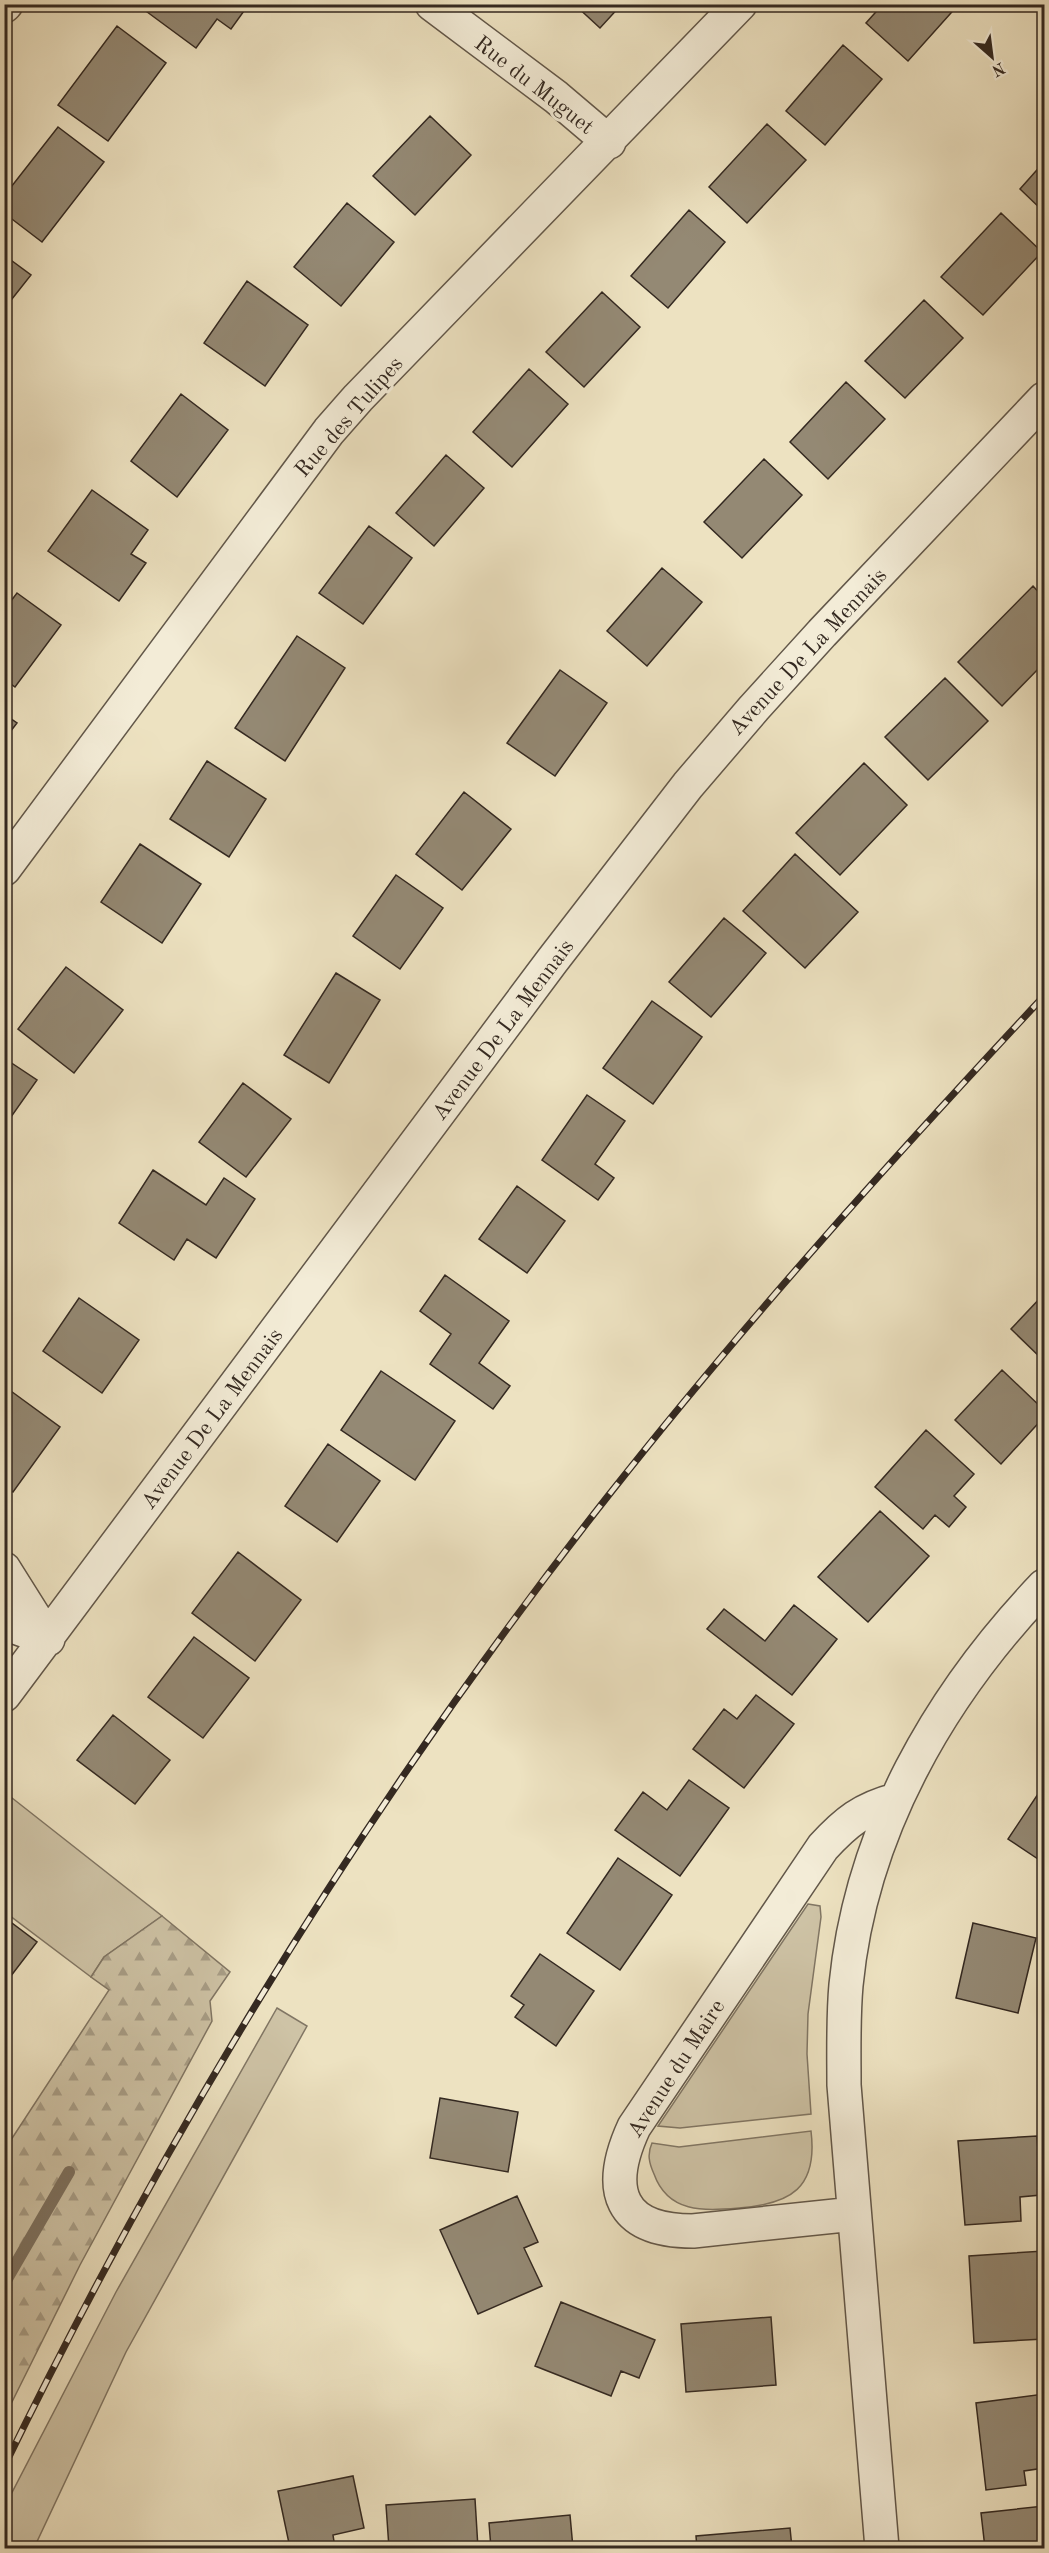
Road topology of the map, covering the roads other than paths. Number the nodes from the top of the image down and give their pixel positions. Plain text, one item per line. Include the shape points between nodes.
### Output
1 (432, 4) edge
2 (740, 4) edge
3 (609, 142) junction
4 (1044, 399) edge
5 (4, 869) edge
6 (4, 1569) edge
7 (1044, 1586) edge
8 (4, 1623) edge
9 (48, 1639) junction
10 (4, 1695) edge
11 (896, 1800) junction
12 (854, 2214) junction
13 (882, 2548) edge

1 - 3 street, Rue du Muguet
2 - 3 street, Rue des Tulipes
3 - 5 street, Rue des Tulipes via 329,431
4 - 9 street, Avenue De La Mennais via 822,633 688,785 552,961
6 - 9 street
7 - 11 street via 944,1710
8 - 9 street
9 - 10 street, Avenue De La Mennais
11 - 12 street via 867,1879 846,1985 844,2085
11 - 12 street, Avenue du Maire via 847,1822 823,1847 634,2127 619,2168 624,2201 633,2215 669,2231
12 - 13 street

